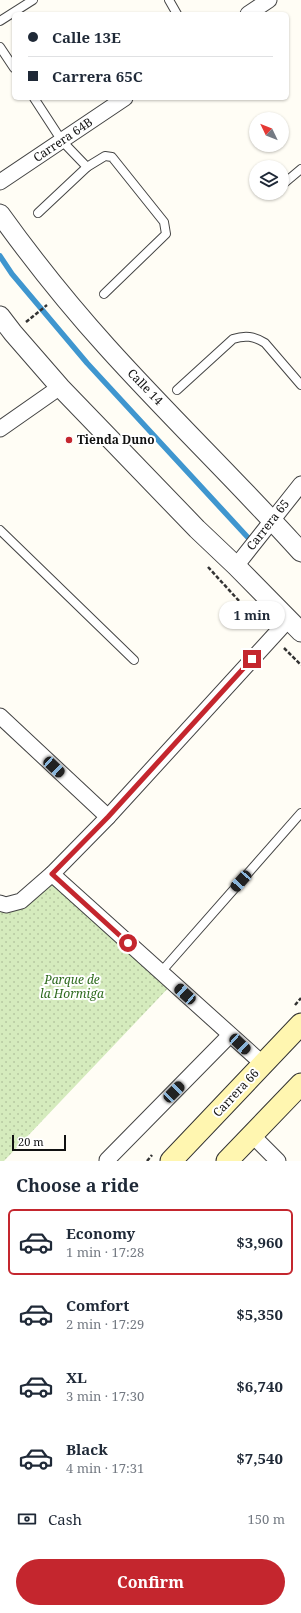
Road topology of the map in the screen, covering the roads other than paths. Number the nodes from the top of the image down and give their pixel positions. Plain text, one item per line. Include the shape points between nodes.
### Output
1 (33, 0) edge
2 (169, 0) edge
3 (269, 0) edge
4 (14, 12) edge
5 (176, 12) edge
6 (251, 12) edge
7 (12, 13) edge
8 (0, 21) edge
9 (0, 47) edge
10 (12, 65) edge
11 (35, 100) edge
12 (122, 100) edge
13 (62, 141) junction
14 (87, 167) junction
15 (301, 168) edge
16 (289, 179) edge
17 (0, 182) edge
18 (38, 213) dead end
19 (0, 214) edge
20 (104, 294) dead end
21 (0, 316) edge
22 (300, 381) edge
23 (60, 387) junction
24 (177, 390) dead end
25 (0, 429) edge
26 (301, 484) edge
27 (272, 520) junction
28 (0, 530) edge
29 (301, 552) edge
30 (236, 566) junction
31 (295, 625) edge
32 (134, 660) dead end
33 (0, 716) edge
34 (301, 813) edge
35 (108, 817) junction
36 (52, 874) junction
37 (0, 902) edge
38 (161, 972) junction
39 (301, 1024) edge
40 (230, 1035) junction
41 (263, 1064) junction
42 (301, 1084) edge
43 (252, 1135) junction
44 (107, 1160) dead end
45 (171, 1161) edge
46 (227, 1161) edge
47 (278, 1161) edge

1 - 4 lane
2 - 5 lane
3 - 6 street
7 - 8 lane
9 - 10 lane
11 - 13 lane
12 - 13 street, Carrera 64B
13 - 14 lane
13 - 17 street, Carrera 64B
14 - 18 lane
14 - 20 lane via 105,156 112,157 164,222 166,234
15 - 16 lane
19 - 27 street, Calle 14 via 33,260 107,347
21 - 23 street
22 - 24 lane via 264,343 257,338 241,336 233,339
23 - 25 street
23 - 30 street
26 - 27 street, Carrera 65
27 - 29 street, Calle 14
27 - 30 street, Carrera 65
28 - 32 lane
30 - 31 street
31 - 35 street via 273,637
33 - 35 street
34 - 38 lane
35 - 36 street
36 - 37 street via 21,901 6,905
36 - 38 street
38 - 40 street
39 - 41 main road, Carrera 66
40 - 41 street
40 - 44 street
41 - 45 main road, Carrera 66
42 - 43 main road
43 - 46 main road
43 - 47 street

